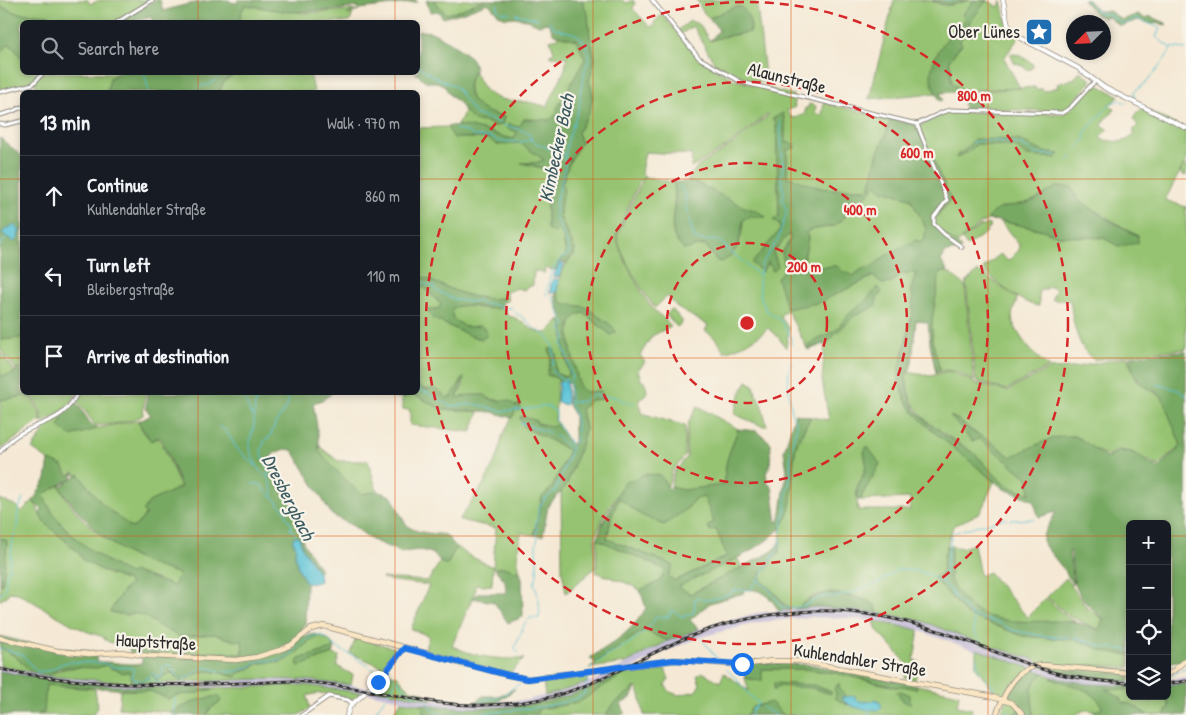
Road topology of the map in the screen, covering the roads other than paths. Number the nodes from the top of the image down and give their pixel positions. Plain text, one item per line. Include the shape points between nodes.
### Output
1 (152, 0) edge
2 (652, 0) edge
3 (1003, 0) edge
4 (120, 20) edge
5 (41, 75) edge
6 (1094, 81) junction
7 (0, 92) edge
8 (20, 108) edge
9 (0, 115) edge
10 (20, 121) edge
11 (0, 124) edge
12 (917, 124) junction
13 (1186, 128) edge
14 (962, 246) dead end
15 (76, 395) edge
16 (0, 452) edge
17 (305, 633) joint
18 (0, 638) edge
19 (402, 647) junction
20 (1186, 660) edge
21 (1171, 671) edge
22 (1126, 673) edge
23 (1003, 700) junction
24 (352, 703) junction
25 (302, 715) edge
26 (348, 715) edge
27 (996, 715) edge
28 (1023, 715) edge

1 - 4 street
2 - 12 street, Alaunstraße via 699,58 738,80
3 - 6 street via 1008,25 1014,32 1032,45 1078,68
5 - 7 street via 33,84
6 - 12 street via 1062,113 951,110
6 - 13 street
8 - 9 street
10 - 11 street
12 - 14 street via 947,200 934,217 934,224
15 - 16 street via 62,414 14,437
17 - 18 main road, Hauptstraße via 280,650 236,660 121,652 89,654 58,651
17 - 19 main road, Kuhlendahler Straße via 314,627 324,626
19 - 23 main road, Kuhlendahler Straße via 524,679 677,660 742,664 800,661
19 - 24 street via 380,679
20 - 21 main road
22 - 23 main road via 1038,665 1019,674 1011,682
23 - 27 main road
23 - 28 main road, Kuhlendahler Straße
24 - 25 street via 329,696
24 - 26 street

